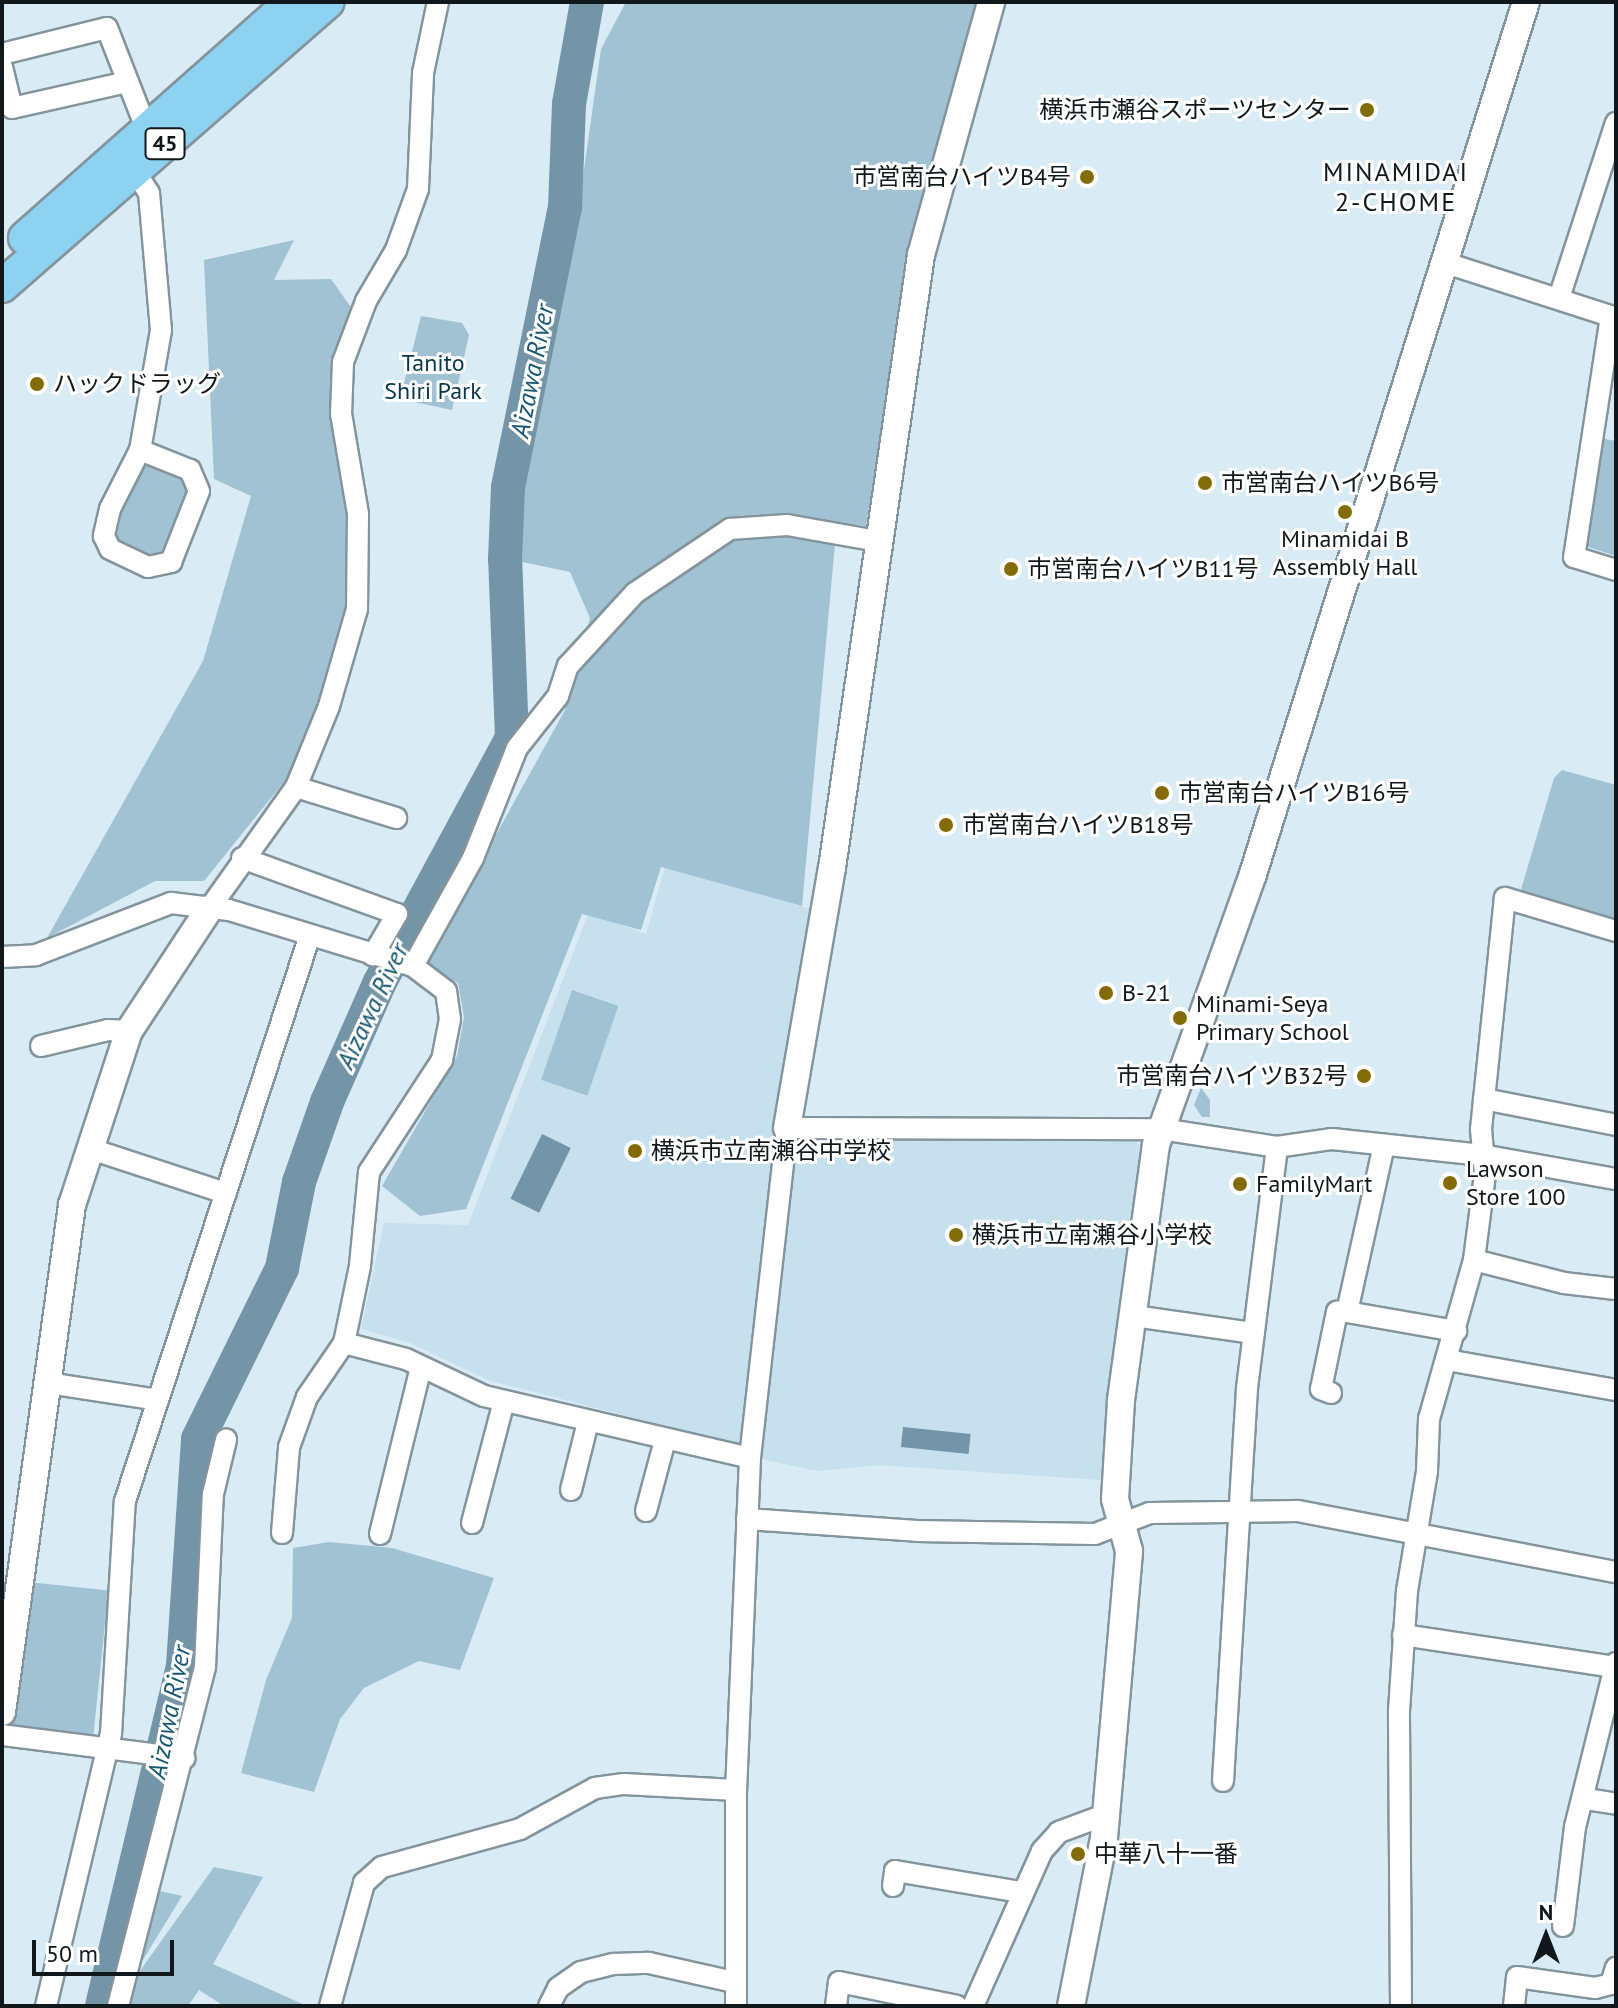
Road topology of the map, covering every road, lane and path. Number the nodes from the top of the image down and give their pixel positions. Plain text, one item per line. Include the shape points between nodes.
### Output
1 (292, 2) edge
2 (328, 2) edge
3 (438, 2) edge
4 (991, 2) edge
5 (1526, 2) edge
6 (2, 54) edge
7 (2, 67) edge
8 (127, 82) junction
9 (1616, 123) edge
10 (146, 128) junction
11 (135, 171) junction
12 (2, 258) edge
13 (1443, 262) junction
14 (2, 286) edge
15 (1559, 298) junction
16 (1614, 317) edge
17 (1609, 386) edge
18 (140, 450) junction
19 (878, 541) junction
20 (1616, 570) edge
21 (296, 787) junction
22 (396, 818) dead end
23 (242, 858) junction
24 (209, 909) junction
25 (1616, 931) edge
26 (310, 935) junction
27 (377, 956) junction
28 (2, 957) edge
29 (407, 965) junction
30 (129, 1031) junction
31 (41, 1046) dead end
32 (1484, 1099) junction
33 (1616, 1125) edge
34 (787, 1128) junction
35 (1161, 1129) junction
36 (1384, 1145) junction
37 (1277, 1147) junction
38 (88, 1148) junction
39 (1482, 1155) junction
40 (1616, 1179) edge
41 (226, 1193) junction
42 (1474, 1260) junction
43 (1616, 1289) edge
44 (1347, 1312) junction
45 (1134, 1316) junction
46 (1456, 1331) junction
47 (1254, 1333) junction
48 (344, 1343) junction
49 (1447, 1360) junction
50 (421, 1367) junction
51 (47, 1383) junction
52 (1616, 1390) edge
53 (1331, 1393) dead end
54 (158, 1400) junction
55 (504, 1401) junction
56 (588, 1422) junction
57 (226, 1440) dead end
58 (665, 1440) junction
59 (750, 1458) junction
60 (571, 1490) dead end
61 (646, 1511) dead end
62 (1239, 1512) junction
63 (747, 1519) junction
64 (1122, 1522) junction
65 (472, 1523) dead end
66 (282, 1533) dead end
67 (1414, 1533) junction
68 (380, 1534) dead end
69 (1616, 1572) edge
70 (1403, 1635) junction
71 (1615, 1675) edge
72 (2, 1712) edge
73 (2, 1735) edge
74 (107, 1748) junction
75 (180, 1757) junction
76 (1223, 1781) dead end
77 (736, 1790) junction
78 (1586, 1799) junction
79 (1616, 1804) edge
80 (1105, 1815) junction
81 (893, 1886) dead end
82 (1021, 1892) junction
83 (1563, 1926) dead end
84 (1616, 1968) edge
85 (734, 1982) junction
86 (46, 2006) edge
87 (118, 2006) edge
88 (330, 2006) edge
89 (549, 2006) edge
90 (736, 2006) edge
91 (836, 2006) edge
92 (957, 2006) edge
93 (973, 2006) edge
94 (1071, 2006) edge
95 (1401, 2006) edge
96 (1514, 2006) edge

1 - 10 main road, 45
2 - 11 main road, 45
3 - 21 street via 423,73 418,189 343,362 341,414 358,514 357,609 329,706
4 - 19 street via 921,255
5 - 13 street
6 - 8 street via 107,28
7 - 8 street via 12,108
8 - 10 street
9 - 15 street
10 - 12 main road, 45
11 - 14 main road, 45
11 - 18 street via 149,193 161,330
13 - 15 street
13 - 35 street via 1250,883
15 - 16 street
16 - 17 street
17 - 20 street via 1574,557
18 - 18 street via 110,509 104,536 110,549 148,567 171,562 199,491 190,470
19 - 29 street via 787,525 730,529 635,593 568,666 558,696 517,748 473,858
19 - 34 street via 832,868
21 - 22 street
21 - 23 street
23 - 24 street
23 - 27 street via 397,914
24 - 26 street
24 - 28 street via 171,903 36,955
24 - 30 street
25 - 32 street via 1505,898
26 - 27 street
26 - 41 street
27 - 29 street
29 - 48 street via 446,991 450,1019 442,1060 369,1172 360,1266
30 - 31 street via 108,1030
30 - 38 street
32 - 33 street
32 - 39 street
34 - 35 street
34 - 59 street
35 - 37 street
35 - 45 street
36 - 37 street via 1332,1139
36 - 39 street
36 - 44 street
37 - 47 street
38 - 41 street
38 - 51 street via 72,1205
39 - 40 street
39 - 42 street via 1485,1174
41 - 54 street
42 - 43 street via 1564,1283
42 - 46 street
44 - 46 street
44 - 53 street via 1337,1312 1321,1389
45 - 47 street
45 - 64 street via 1121,1400 1115,1499
46 - 49 street
47 - 62 street
48 - 50 street
48 - 66 street via 307,1397 289,1447
49 - 52 street
49 - 67 street via 1429,1419 1427,1471
50 - 55 street
50 - 68 street
51 - 54 street
51 - 72 street
54 - 74 street via 125,1501
55 - 56 street
55 - 65 street
56 - 58 street
56 - 60 street
57 - 75 street via 213,1494 205,1667
58 - 59 street
58 - 61 street
59 - 63 street
62 - 64 street via 1150,1513
62 - 67 street via 1298,1511
62 - 76 street
63 - 64 street via 917,1531 1095,1534
63 - 77 street
64 - 80 street via 1129,1551
67 - 69 street
67 - 70 street
70 - 71 street
70 - 95 street
71 - 78 street
73 - 74 street
74 - 75 street
74 - 86 street
75 - 87 street
77 - 85 street
77 - 88 street via 624,1784 595,1788 520,1829 382,1867 364,1883
78 - 79 street
78 - 83 street via 1575,1827
80 - 82 street via 1059,1832 1042,1851
80 - 94 street
81 - 82 street via 895,1871
82 - 93 street
84 - 96 street via 1611,1984 1595,1988 1517,1977
85 - 89 street via 649,1963 614,1964 581,1972 558,1988
85 - 90 street
91 - 92 street via 839,1982

